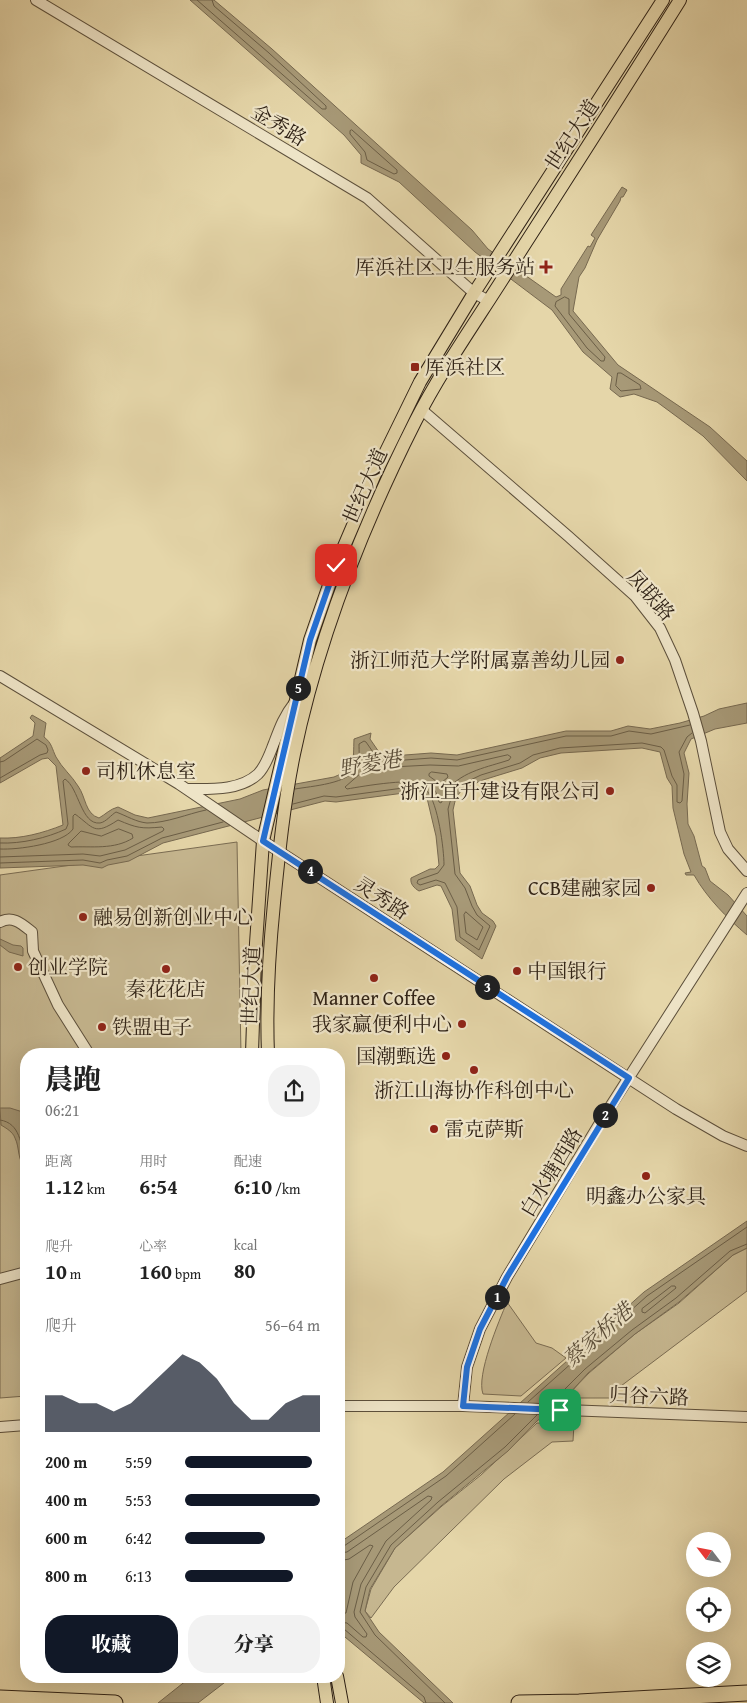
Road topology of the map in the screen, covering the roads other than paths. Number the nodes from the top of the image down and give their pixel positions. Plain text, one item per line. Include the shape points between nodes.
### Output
1 (36, 0) edge
2 (663, 0) edge
3 (680, 0) edge
4 (474, 292) junction
5 (489, 301) junction
6 (422, 410) junction
7 (0, 676) edge
8 (295, 701) junction
9 (284, 773) junction
10 (187, 789) junction
11 (263, 841) junction
12 (279, 851) junction
13 (747, 871) edge
14 (747, 892) edge
15 (0, 922) edge
16 (85, 1048) edge
17 (252, 1048) edge
18 (268, 1048) edge
19 (629, 1078) junction
20 (747, 1146) edge
21 (20, 1274) edge
22 (0, 1279) edge
23 (345, 1406) edge
24 (463, 1406) junction
25 (747, 1417) edge
26 (20, 1425) edge
27 (0, 1426) edge
28 (324, 1683) edge
29 (338, 1683) edge
30 (747, 1686) edge
31 (747, 1693) edge
32 (0, 1698) edge
33 (656, 1698) junction
34 (115, 1703) edge
35 (327, 1703) edge
36 (342, 1703) edge
37 (519, 1703) edge

1 - 4 street, 金秀路 via 367,198
2 - 4 main road, 世纪大道
3 - 5 main road, 世纪大道
4 - 5 street, 金秀路
4 - 8 main road, 世纪大道 via 420,382 375,474 336,565 310,640
5 - 6 main road, 世纪大道
6 - 9 main road, 世纪大道 via 344,582
6 - 13 street, 凤联路 via 634,596 660,628 676,660 693,713 720,832 728,849
7 - 10 street, 灵秀路
8 - 9 main road, 世纪大道
8 - 10 street via 285,714 258,774 240,784 217,789
9 - 11 main road, 世纪大道
9 - 12 main road, 世纪大道
10 - 11 street, 灵秀路
11 - 12 street, 灵秀路
11 - 17 main road, 世纪大道
12 - 18 main road, 世纪大道 via 271,933
12 - 19 street, 灵秀路
14 - 19 street, 白水塘西路
15 - 16 street via 17,920 32,932 33,951 58,1005
19 - 20 street, 灵秀路 via 676,1109
19 - 24 street, 白水塘西路 via 507,1277 480,1329 467,1367
21 - 22 street
23 - 24 street, 归谷六路
24 - 25 street, 归谷六路
26 - 27 street
28 - 35 main road
29 - 36 main road
30 - 33 highway
31 - 33 highway
32 - 34 highway
33 - 37 highway

